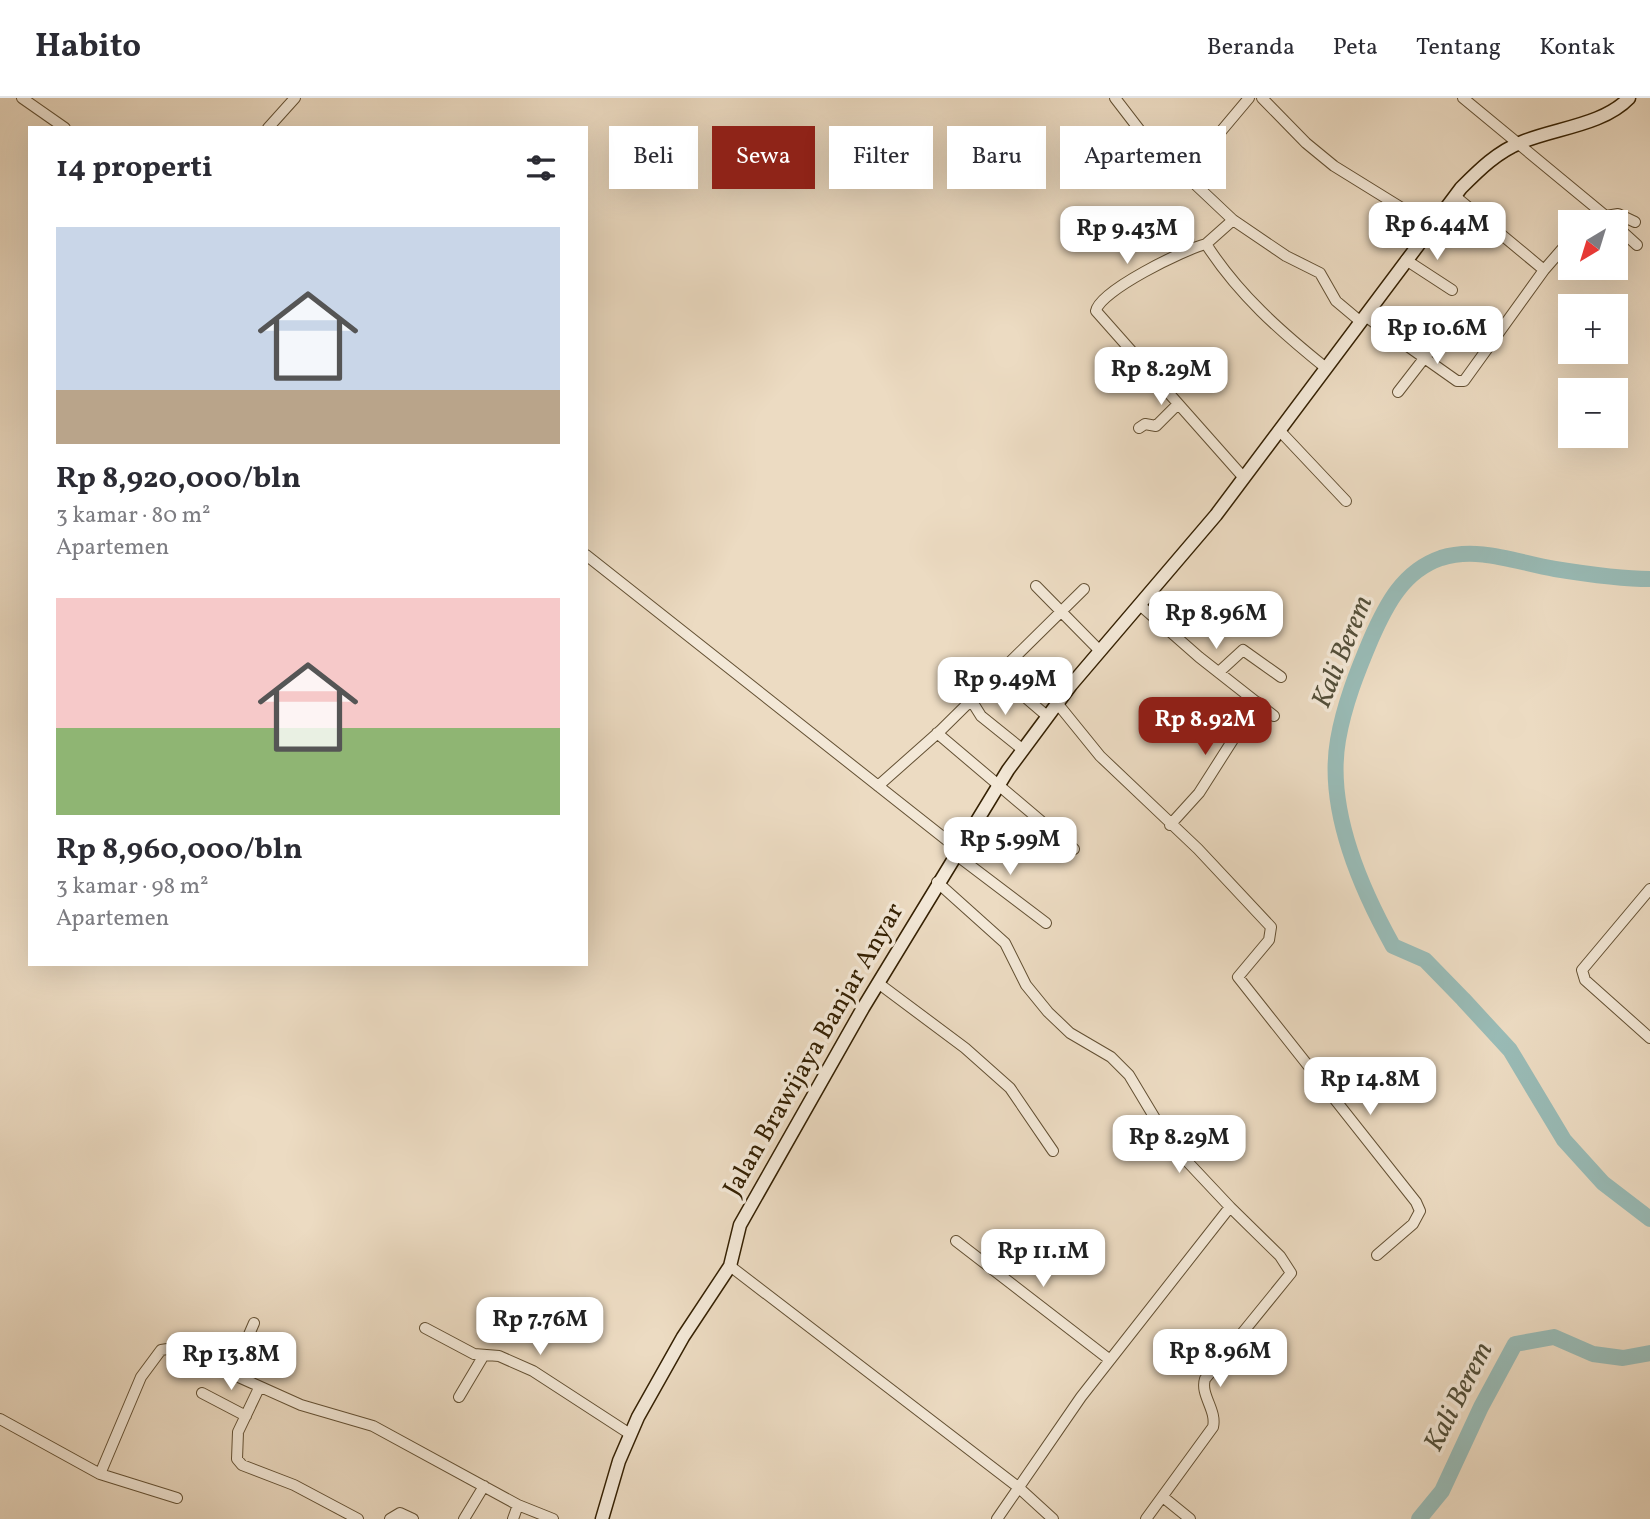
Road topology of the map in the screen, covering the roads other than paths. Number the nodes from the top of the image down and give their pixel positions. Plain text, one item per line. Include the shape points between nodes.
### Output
1 (22, 98) edge
2 (295, 98) edge
3 (1115, 98) edge
4 (1249, 98) edge
5 (1262, 98) edge
6 (1463, 98) edge
7 (1629, 98) edge
8 (62, 126) edge
9 (270, 126) edge
10 (1137, 126) edge
11 (1225, 126) edge
12 (1520, 142) junction
13 (1202, 189) edge
14 (1455, 196) junction
15 (1599, 210) edge
16 (1628, 219) edge
17 (1233, 220) junction
18 (1635, 222) dead end
19 (1431, 226) junction
20 (1628, 237) edge
21 (1206, 244) junction
22 (1637, 245) dead end
23 (1558, 254) edge
24 (1406, 260) junction
25 (1544, 270) junction
26 (1452, 290) dead end
27 (1363, 319) junction
28 (1446, 321) dead end
29 (1422, 357) junction
30 (1326, 368) junction
31 (1398, 392) dead end
32 (1178, 404) junction
33 (1139, 428) dead end
34 (1279, 430) junction
35 (1244, 478) junction
36 (1346, 501) dead end
37 (588, 557) edge
38 (1036, 586) dead end
39 (1084, 589) dead end
40 (1141, 606) junction
41 (1060, 613) junction
42 (1100, 651) junction
43 (1219, 672) junction
44 (997, 673) junction
45 (1281, 677) dead end
46 (971, 700) junction
47 (1257, 702) junction
48 (1057, 703) junction
49 (1047, 716) junction
50 (1275, 716) dead end
51 (937, 733) junction
52 (1023, 749) junction
53 (999, 783) junction
54 (878, 786) junction
55 (1170, 825) junction
56 (1074, 849) dead end
57 (956, 851) junction
58 (937, 882) junction
59 (1650, 889) edge
60 (1046, 923) dead end
61 (878, 983) junction
62 (1650, 1038) edge
63 (1053, 1151) dead end
64 (1230, 1207) junction
65 (956, 1241) dead end
66 (1377, 1255) dead end
67 (730, 1266) junction
68 (254, 1323) dead end
69 (425, 1328) dead end
70 (484, 1355) junction
71 (1110, 1360) junction
72 (232, 1374) junction
73 (259, 1388) junction
74 (202, 1393) dead end
75 (459, 1397) dead end
76 (246, 1416) junction
77 (0, 1419) edge
78 (630, 1434) junction
79 (100, 1474) junction
80 (484, 1486) junction
81 (1018, 1487) junction
82 (1163, 1497) junction
83 (177, 1498) dead end
84 (518, 1505) junction
85 (358, 1519) edge
86 (390, 1519) edge
87 (412, 1519) edge
88 (464, 1519) edge
89 (513, 1519) edge
90 (553, 1519) edge
91 (602, 1519) edge
92 (997, 1519) edge
93 (1053, 1519) edge
94 (1146, 1519) edge
95 (1190, 1519) edge

1 - 8 street
2 - 9 street
3 - 10 street
4 - 11 street
5 - 19 street via 1334,166
6 - 12 street
7 - 12 street, Jalan Brawijaya Banjar Anyar via 1613,111
12 - 14 street, Jalan Brawijaya Banjar Anyar via 1497,155
12 - 15 street
13 - 17 street
14 - 19 street, Jalan Brawijaya Banjar Anyar
14 - 25 street
16 - 18 street
17 - 21 street
17 - 27 street via 1277,251 1320,273 1336,301
19 - 24 street, Jalan Brawijaya Banjar Anyar
20 - 22 street
21 - 30 street via 1271,323
21 - 32 street via 1153,266 1097,306 1100,316
23 - 25 street
24 - 26 street
24 - 27 street, Jalan Brawijaya Banjar Anyar
25 - 29 street via 1464,381
27 - 29 street
27 - 30 street, Jalan Brawijaya Banjar Anyar
28 - 29 street
29 - 31 street
30 - 34 street, Jalan Brawijaya Banjar Anyar
32 - 33 street via 1156,426
32 - 35 street
34 - 35 street, Jalan Brawijaya Banjar Anyar
34 - 36 street
35 - 40 street, Jalan Brawijaya Banjar Anyar
37 - 54 street
38 - 41 street
39 - 41 street
40 - 42 street, Jalan Brawijaya Banjar Anyar
40 - 43 street
41 - 42 street
41 - 44 street
42 - 48 street, Jalan Brawijaya Banjar Anyar
43 - 45 street via 1243,650
43 - 47 street
44 - 46 street
44 - 49 street
46 - 51 street
46 - 52 street via 981,716
47 - 50 street
47 - 55 street via 1199,793
48 - 49 street, Jalan Brawijaya Banjar Anyar
48 - 55 street via 1100,756
49 - 52 street, Jalan Brawijaya Banjar Anyar
51 - 53 street
51 - 54 street
52 - 53 street, Jalan Brawijaya Banjar Anyar
53 - 56 street
53 - 57 street, Jalan Brawijaya Banjar Anyar
54 - 57 street
55 - 66 street via 1271,927 1269,940 1238,977 1416,1202 1420,1211 1413,1224
57 - 58 street, Jalan Brawijaya Banjar Anyar
57 - 60 street
58 - 61 street, Jalan Brawijaya Banjar Anyar
58 - 64 street via 1005,943 1026,985 1048,1012 1129,1075 1167,1136
59 - 62 street via 1582,973
61 - 63 street via 1010,1088
61 - 67 street, Jalan Brawijaya Banjar Anyar via 740,1225
64 - 71 street
64 - 82 street via 1280,1256 1290,1273 1204,1382 1216,1417 1213,1427
65 - 71 street
67 - 78 street, Jalan Brawijaya Banjar Anyar via 683,1337
67 - 81 street
68 - 72 street
69 - 70 street
70 - 75 street
70 - 78 street via 499,1356 533,1371
71 - 81 street
72 - 73 street
72 - 79 street via 174,1348 161,1350 141,1377
73 - 76 street
73 - 80 street via 373,1426
74 - 76 street
76 - 85 street via 237,1432 235,1454 242,1465
77 - 79 street
78 - 91 street, Jalan Brawijaya Banjar Anyar
79 - 83 street
80 - 84 street
80 - 88 street
81 - 92 street
81 - 93 street
82 - 94 street
82 - 95 street
84 - 89 street
84 - 90 street
86 - 87 street via 400,1513

